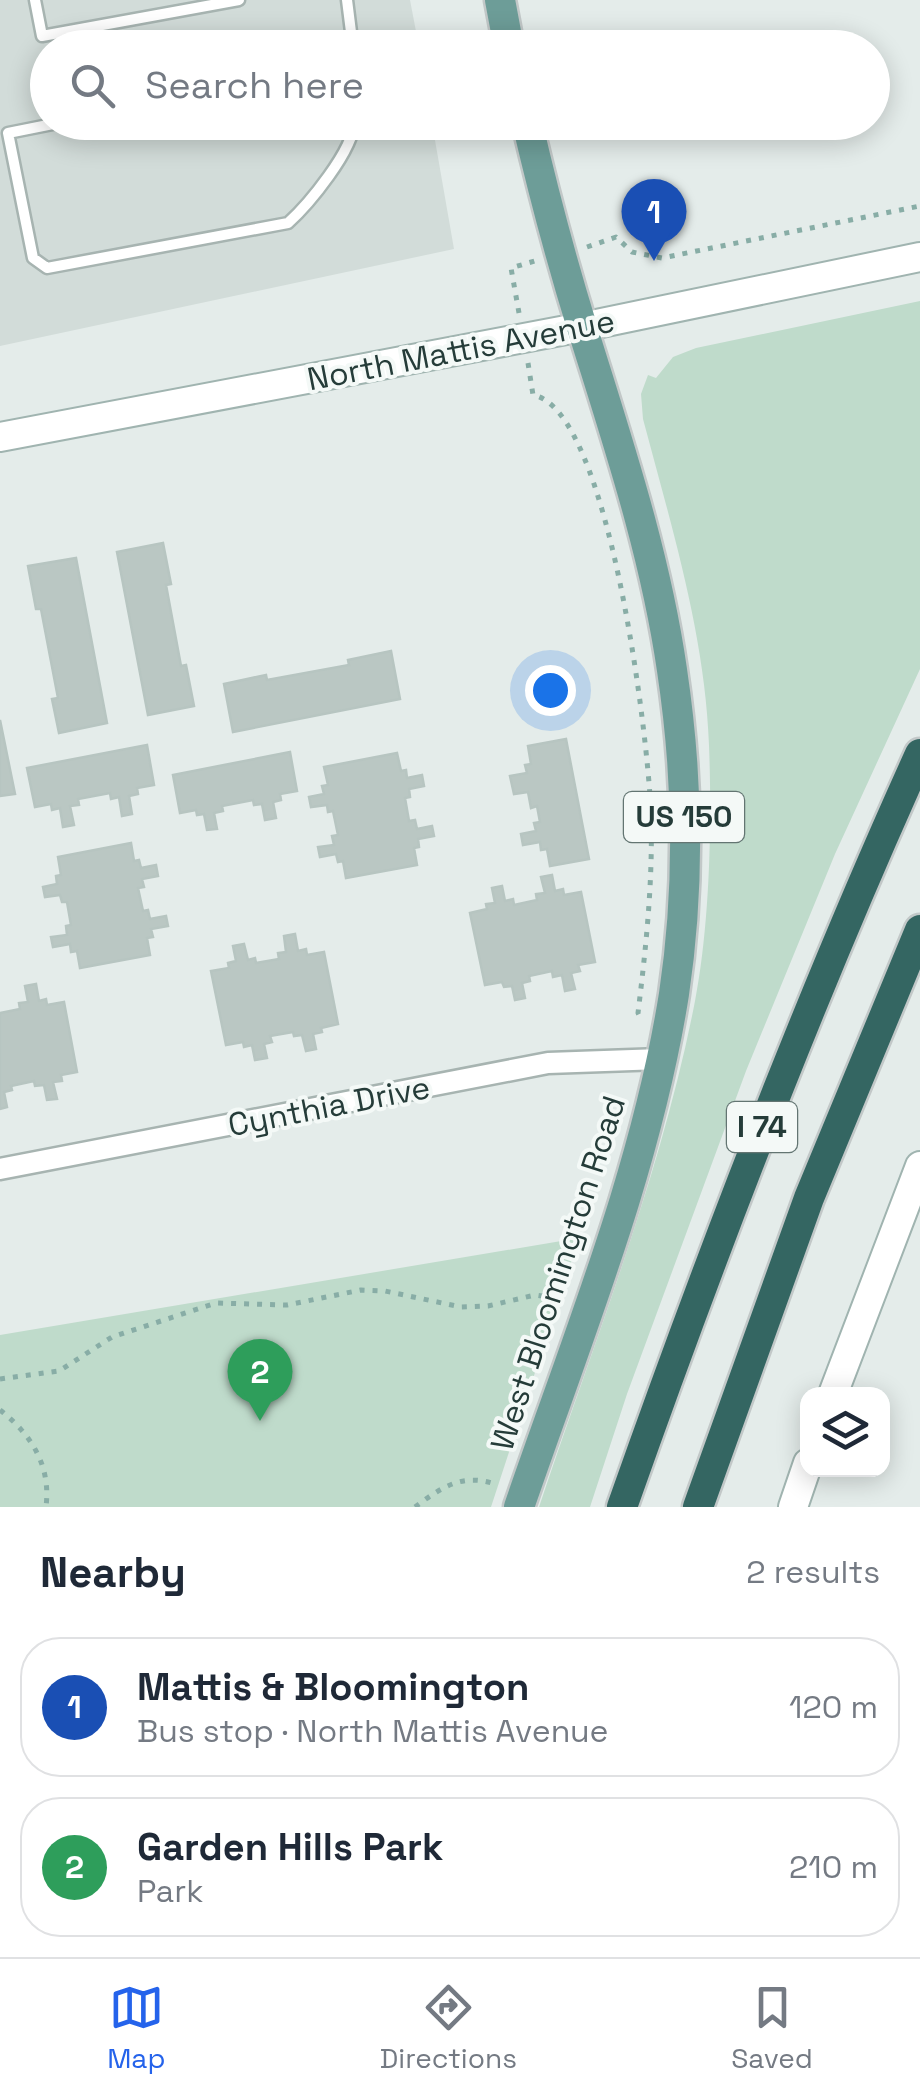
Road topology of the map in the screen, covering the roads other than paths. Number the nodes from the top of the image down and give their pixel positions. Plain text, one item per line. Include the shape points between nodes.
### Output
1 (35, 0) edge
2 (239, 0) edge
3 (347, 0) edge
4 (500, 0) edge
5 (41, 30) edge
6 (75, 30) edge
7 (351, 30) edge
8 (506, 30) edge
9 (30, 129) edge
10 (350, 140) edge
11 (532, 140) edge
12 (920, 257) edge
13 (582, 328) junction
14 (0, 438) edge
15 (920, 754) edge
16 (920, 930) edge
17 (660, 1059) junction
18 (920, 1166) edge
19 (0, 1169) edge
20 (835, 1387) edge
21 (803, 1477) edge
22 (520, 1507) edge
23 (622, 1507) edge
24 (698, 1507) edge
25 (793, 1507) edge

1 - 5 lane
2 - 6 lane
3 - 7 lane
4 - 8 main road
9 - 10 lane via 8,133 33,258 47,268 288,224
11 - 13 main road, West Bloomington Road / US 150
12 - 13 main road, North Mattis Avenue
13 - 14 main road, North Mattis Avenue
13 - 17 main road, West Bloomington Road / US 150 via 646,536 681,732 680,947
15 - 23 highway, I 74 via 794,1044
16 - 24 highway, I 74 via 810,1198
17 - 19 street, Cynthia Drive via 548,1062
17 - 22 main road, West Bloomington Road / US 150 via 624,1204
18 - 20 main road
21 - 25 main road

